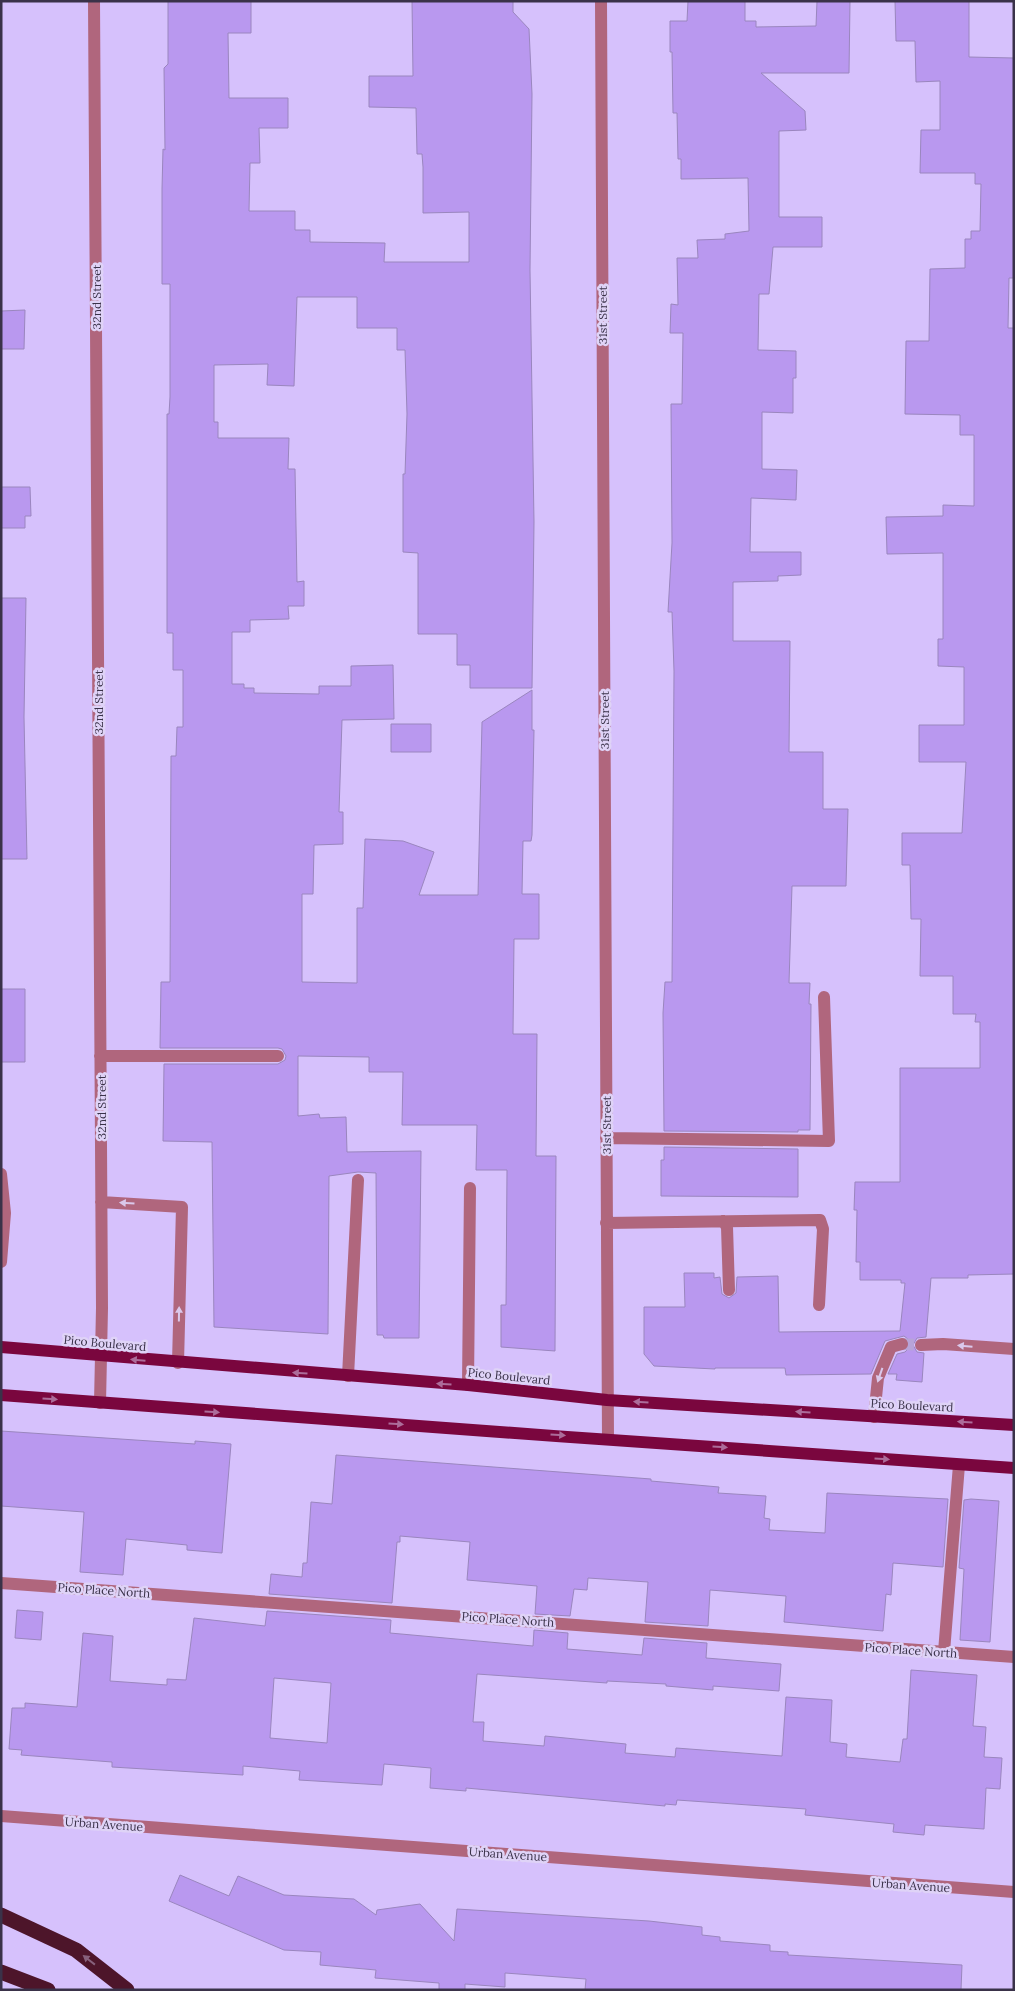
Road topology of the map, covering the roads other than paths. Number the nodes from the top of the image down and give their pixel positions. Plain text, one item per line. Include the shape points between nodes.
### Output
1 (94, 1) edge
2 (601, 1) edge
3 (824, 997) dead end
4 (100, 1056) junction
5 (278, 1056) dead end
6 (606, 1138) junction
7 (1, 1174) edge
8 (358, 1180) dead end
9 (470, 1188) dead end
10 (101, 1202) junction
11 (723, 1221) junction
12 (606, 1223) junction
13 (1, 1262) edge
14 (729, 1290) dead end
15 (820, 1305) dead end
16 (902, 1344) dead end
17 (921, 1345) tunnel mouth
18 (1, 1347) edge
19 (1012, 1353) edge
20 (100, 1356) junction
21 (178, 1363) junction
22 (348, 1376) junction
23 (468, 1385) junction
24 (1, 1395) edge
25 (607, 1400) junction
26 (100, 1403) junction
27 (874, 1417) junction
28 (1014, 1425) edge
29 (608, 1439) junction
30 (959, 1465) junction
31 (1014, 1468) edge
32 (1, 1583) edge
33 (944, 1652) junction
34 (1014, 1658) edge
35 (1, 1816) edge
36 (1014, 1892) edge
37 (1, 1915) edge
38 (1, 1972) edge
39 (48, 1990) edge
40 (127, 1990) edge

1 - 4 street, 32nd Street
2 - 6 street, 31st Street
3 - 6 street via 830,1141
4 - 5 street
4 - 10 street, 32nd Street
6 - 12 street, 31st Street
7 - 13 street via 5,1213
8 - 22 street
9 - 23 street
10 - 20 street, 32nd Street
21 -> 10 street via 182,1206
11 - 12 street
11 - 14 street via 727,1227
11 - 15 street via 820,1220 823,1229
12 - 25 street, 31st Street
16 -> 27 street via 891,1347 878,1378
19 -> 17 street via 943,1344
18 - 20 main road, Pico Boulevard
21 -> 20 main road, Pico Boulevard
20 - 26 street, 32nd Street
22 -> 21 main road, Pico Boulevard
23 -> 22 main road, Pico Boulevard
23 - 25 main road, Pico Boulevard
24 -> 26 main road
27 -> 25 main road, Pico Boulevard
25 - 29 street, 31st Street
26 -> 29 main road
28 -> 27 main road, Pico Boulevard
29 -> 30 main road
30 - 31 main road
30 - 33 street
32 - 33 street, Pico Place North
33 - 34 street, Pico Place North
35 - 36 street, Urban Avenue
40 -> 37 highway via 76,1950
38 - 39 highway

